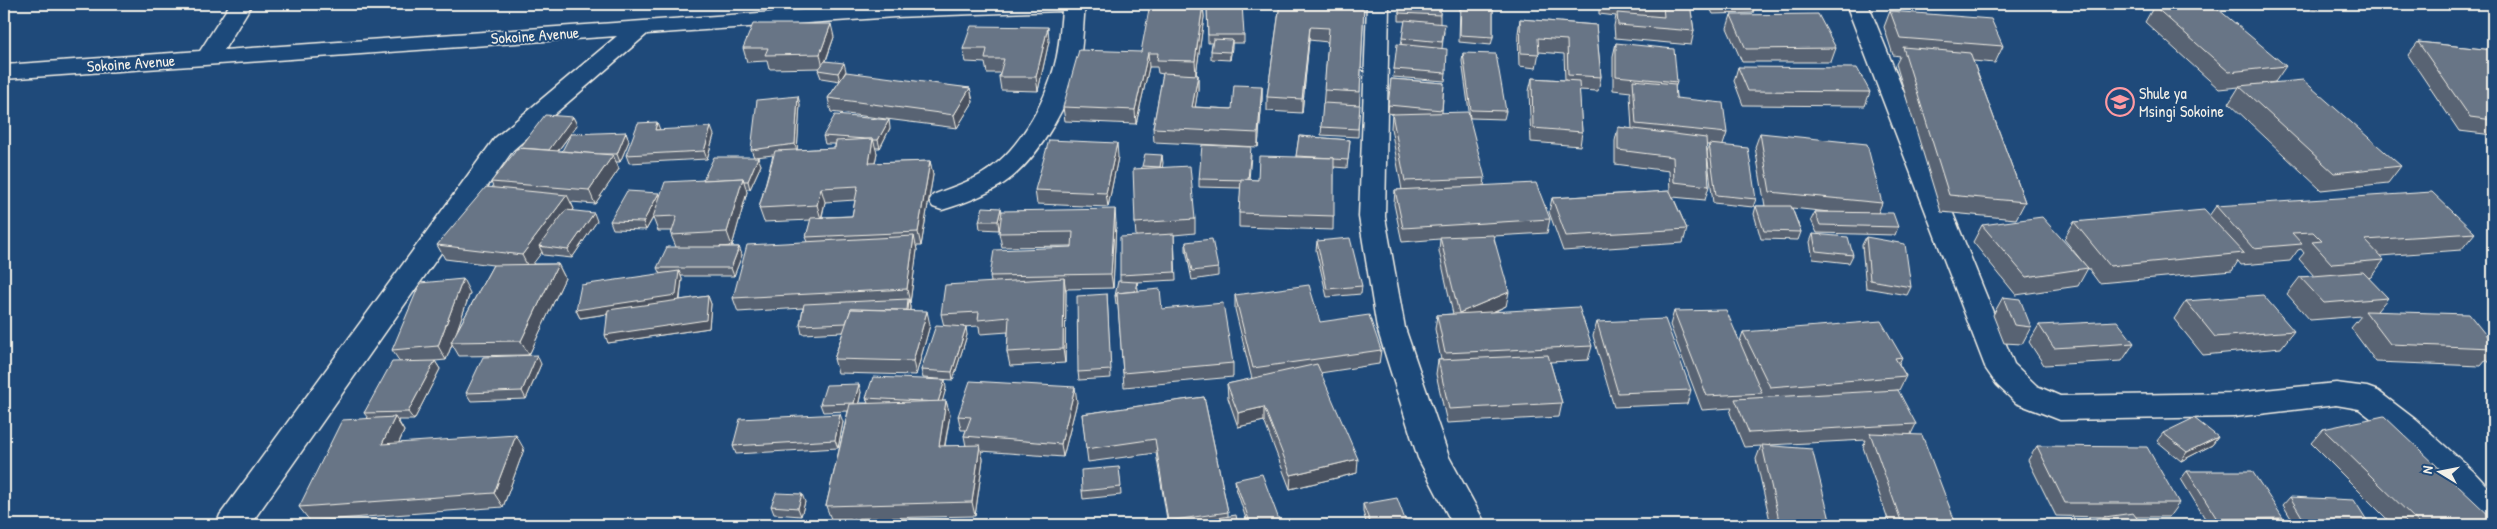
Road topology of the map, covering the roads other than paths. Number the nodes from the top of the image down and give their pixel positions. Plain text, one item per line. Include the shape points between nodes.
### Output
1 (241, 4) edge
2 (678, 4) edge
3 (1066, 4) edge
4 (1074, 4) edge
5 (1378, 4) edge
6 (1857, 4) edge
7 (652, 27) junction
8 (207, 58) junction
9 (4, 72) edge
10 (942, 201) dead end
11 (2493, 515) edge
12 (232, 525) edge
13 (1470, 525) edge

1 - 8 street
2 - 7 street
3 - 7 street, Sokoine Avenue via 895,10
4 - 10 street via 1066,66 1026,148 992,179
5 - 13 street via 1372,217 1391,328 1434,458
6 - 11 street via 2001,369 2013,386 2035,401 2060,408 2234,405 2336,394 2367,399 2406,428 2462,480
7 - 8 street, Sokoine Avenue
7 - 12 street via 504,144
8 - 9 street, Sokoine Avenue

